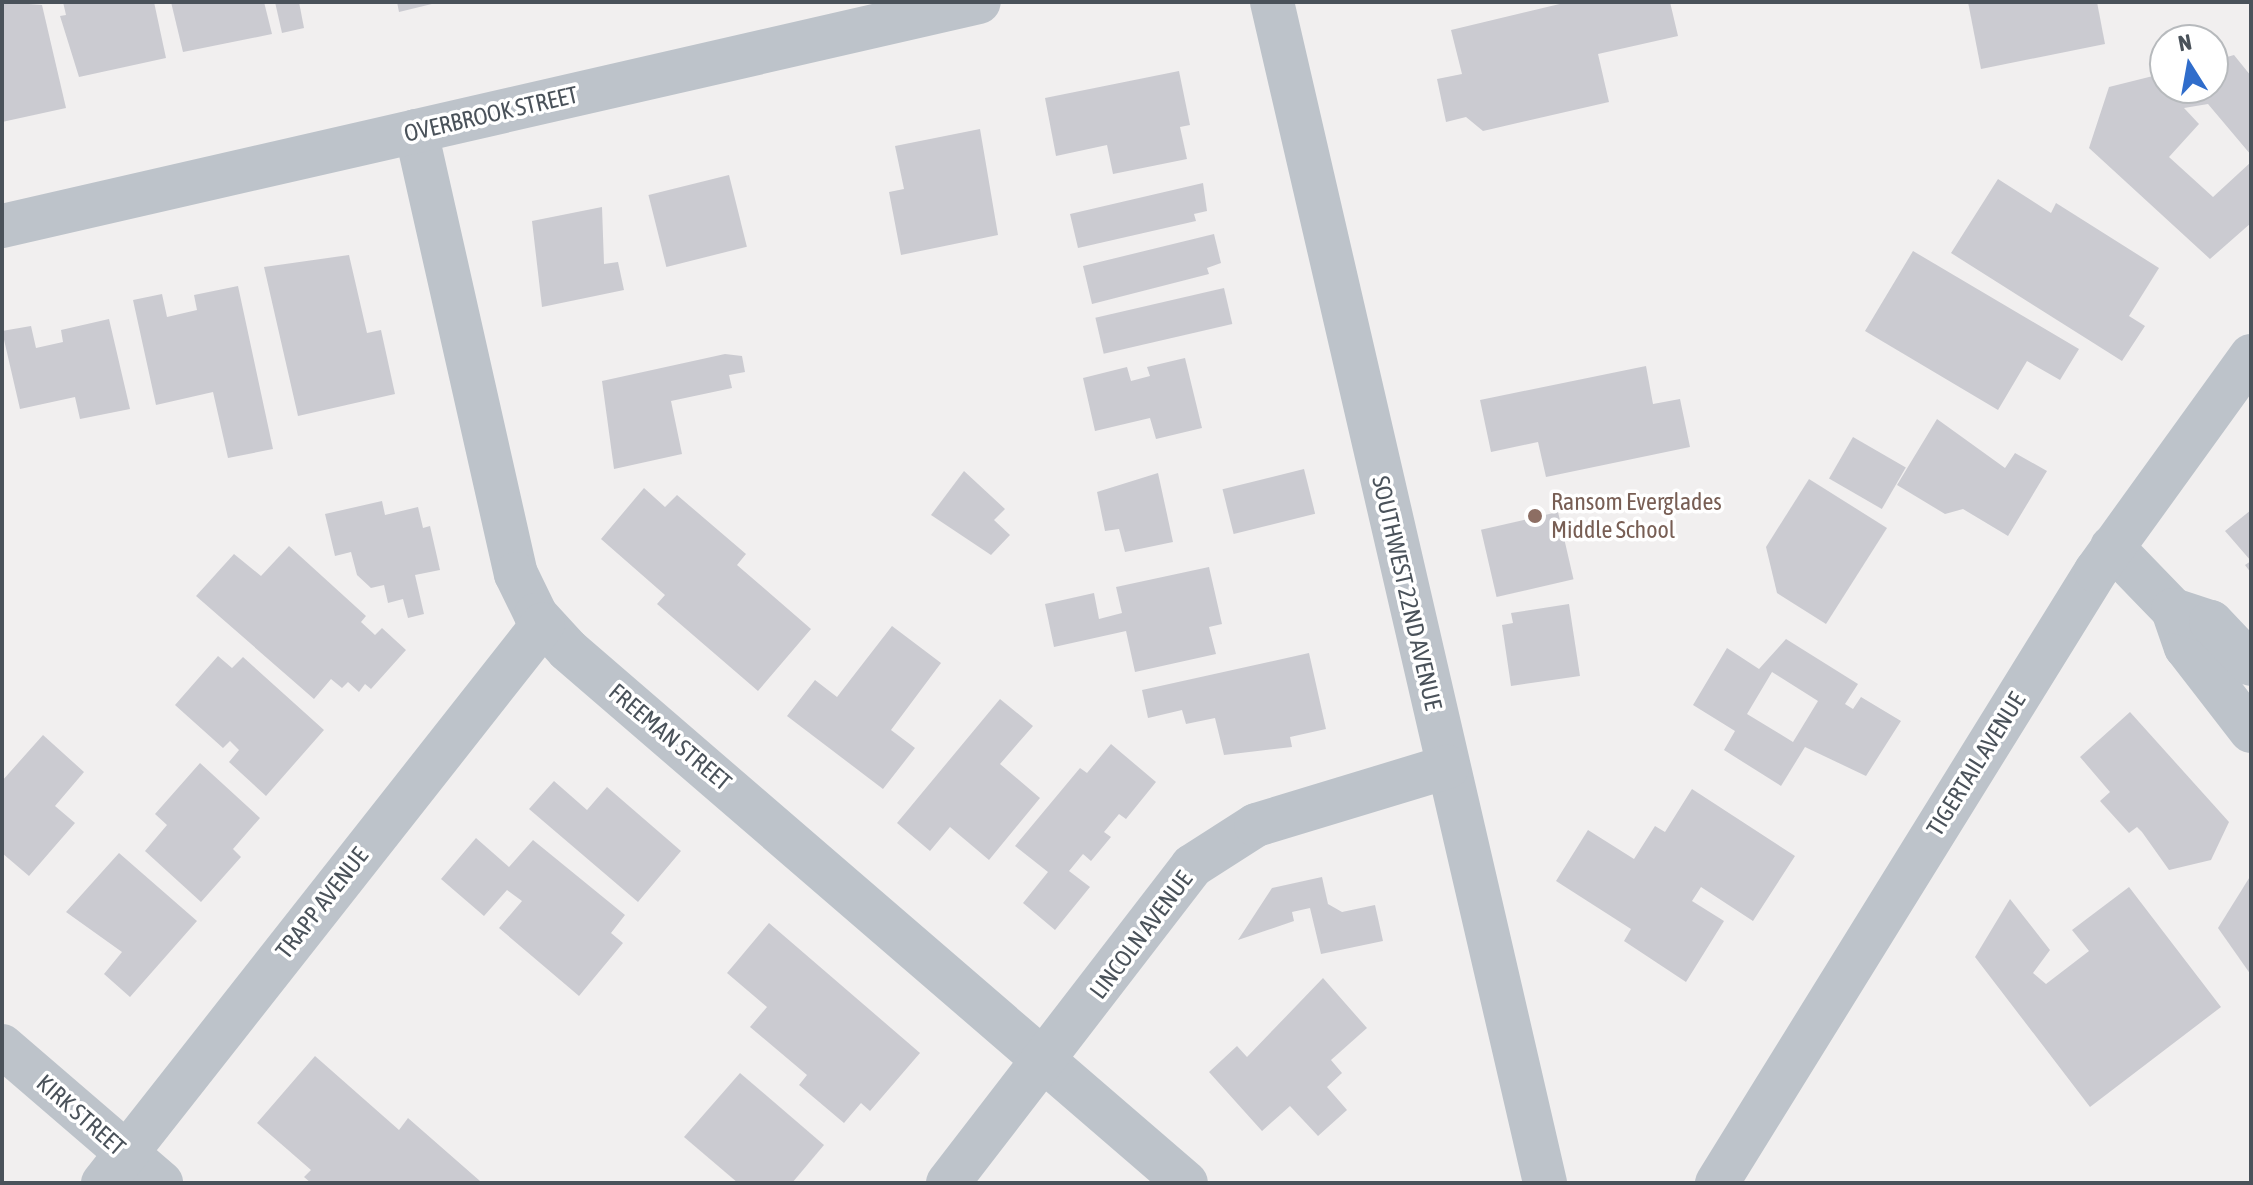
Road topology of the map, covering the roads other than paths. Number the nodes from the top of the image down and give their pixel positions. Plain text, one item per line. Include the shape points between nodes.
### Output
1 (979, 2) edge
2 (1272, 2) edge
3 (416, 131) junction
4 (2, 226) edge
5 (2251, 356) edge
6 (2112, 547) junction
7 (2173, 610) junction
8 (543, 624) junction
9 (2251, 664) edge
10 (2251, 731) edge
11 (1447, 767) junction
12 (2, 1046) edge
13 (1048, 1060) junction
14 (115, 1168) edge
15 (161, 1183) edge
16 (948, 1183) edge
17 (1186, 1183) edge
18 (1545, 1183) edge
19 (1717, 1183) edge

1 - 3 street, OVERBROOK STREET
2 - 11 street, SOUTHWEST 22ND AVENUE
3 - 4 street, OVERBROOK STREET
3 - 8 street, FREEMAN STREET via 516,574
5 - 6 street, TIGERTAIL AVENUE
6 - 7 street
6 - 19 street, TIGERTAIL AVENUE
7 - 9 street via 2211,622
7 - 10 street via 2186,647
8 - 13 street, FREEMAN STREET
8 - 14 street, TRAPP AVENUE
11 - 13 street, LINCOLN AVENUE via 1283,816 1212,850 1177,882
11 - 18 street, SOUTHWEST 22ND AVENUE
12 - 14 street, KIRK STREET
13 - 16 street, LINCOLN AVENUE
13 - 17 street, FREEMAN STREET
14 - 15 street, KIRK STREET

